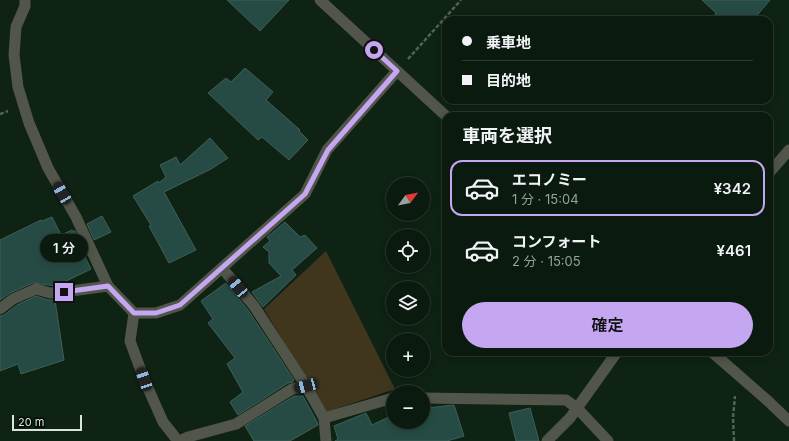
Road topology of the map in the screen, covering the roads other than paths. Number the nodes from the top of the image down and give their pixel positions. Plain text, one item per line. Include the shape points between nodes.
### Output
1 (25, 0) edge
2 (320, 0) edge
3 (397, 71) junction
4 (442, 112) edge
5 (789, 150) edge
6 (773, 168) edge
7 (222, 268) junction
8 (108, 286) junction
9 (0, 309) edge
10 (134, 313) junction
11 (614, 356) edge
12 (717, 356) edge
13 (306, 386) junction
14 (430, 398) edge
15 (386, 400) edge
16 (577, 408) junction
17 (324, 418) junction
18 (789, 421) edge
19 (178, 441) edge
20 (326, 441) edge
21 (547, 441) edge
22 (608, 441) edge

1 - 8 street via 16,27 14,55 18,87 29,123 48,168 76,217
2 - 3 street
3 - 4 street
3 - 7 street via 328,150 305,194
5 - 6 street
7 - 10 street via 180,305 156,313
7 - 13 street via 254,306
8 - 9 street via 50,293 36,289 13,299
8 - 10 street
10 - 19 street via 130,341 163,422
11 - 16 street
12 - 18 street
13 - 17 street
13 - 19 street via 292,389 236,424
14 - 16 street via 566,400
15 - 17 street
16 - 21 street
16 - 22 street
17 - 20 street

